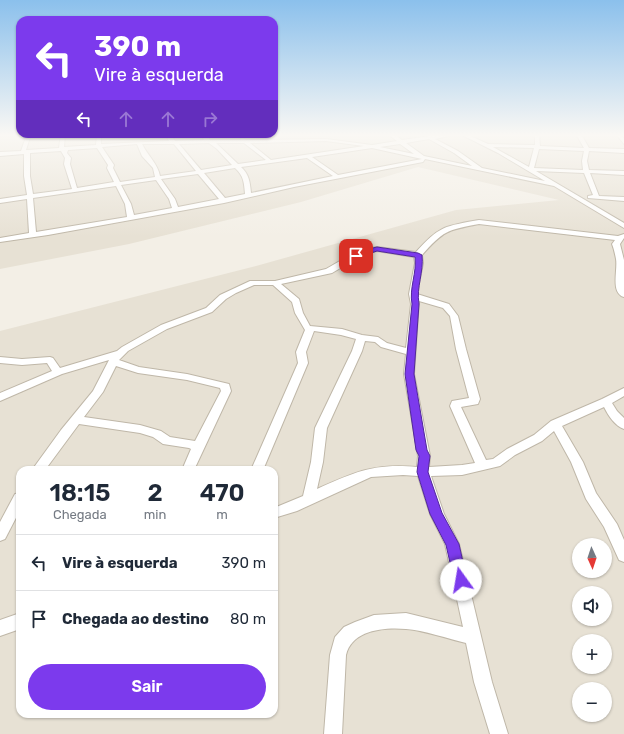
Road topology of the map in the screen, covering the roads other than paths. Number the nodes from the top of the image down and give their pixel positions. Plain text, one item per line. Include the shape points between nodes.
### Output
1 (26, 168) edge
2 (68, 168) edge
3 (110, 168) edge
4 (156, 168) edge
5 (196, 168) edge
6 (228, 168) edge
7 (239, 168) edge
8 (326, 168) edge
9 (378, 168) edge
10 (472, 168) edge
11 (480, 168) edge
12 (530, 169) joint
13 (484, 171) junction
14 (586, 171) junction
15 (199, 172) junction
16 (624, 173) edge
17 (338, 177) junction
18 (159, 178) junction
19 (119, 184) junction
20 (555, 185) junction
21 (74, 190) junction
22 (571, 194) junction
23 (248, 195) junction
24 (30, 197) junction
25 (597, 197) junction
26 (624, 199) edge
27 (0, 201) edge
28 (224, 201) junction
29 (176, 210) junction
30 (131, 218) junction
31 (622, 225) edge
32 (33, 236) junction
33 (621, 237) edge
34 (0, 240) edge
35 (418, 255) junction
36 (275, 283) junction
37 (624, 294) edge
38 (415, 297) junction
39 (310, 329) junction
40 (361, 338) junction
41 (411, 352) junction
42 (116, 358) junction
43 (0, 360) edge
44 (58, 372) junction
45 (624, 391) edge
46 (0, 396) edge
47 (606, 402) junction
48 (76, 420) junction
49 (555, 424) junction
50 (624, 425) edge
51 (197, 449) junction
52 (41, 466) edge
53 (190, 466) edge
54 (258, 466) edge
55 (483, 466) junction
56 (423, 472) junction
57 (309, 499) junction
58 (16, 505) edge
59 (278, 511) edge
60 (0, 535) edge
61 (624, 556) edge
62 (16, 622) edge
63 (0, 628) edge
64 (473, 637) junction
65 (333, 734) edge
66 (499, 734) edge

1 - 24 street
2 - 21 street
3 - 19 street
4 - 18 street
5 - 15 street
6 - 15 street
7 - 23 street via 248,180
8 - 17 street
9 - 17 street
10 - 13 street
11 - 13 street
12 - 14 street
12 - 20 street
13 - 20 street
14 - 16 street
14 - 25 street
15 - 18 street
15 - 28 street
17 - 23 street
18 - 19 street
18 - 29 street via 175,203
19 - 21 street
19 - 30 street
20 - 22 street
21 - 24 street
22 - 25 street
22 - 31 street
23 - 28 street
24 - 27 street
24 - 32 street
25 - 26 street
28 - 29 street
29 - 30 street
30 - 32 street
31 - 33 street
32 - 34 street
33 - 35 street via 479,222 440,232
33 - 37 street via 616,244 620,260 620,289
35 - 36 street via 373,249 362,252 329,271
35 - 38 street
36 - 39 street via 296,301 306,327
36 - 42 street via 253,283 233,291 209,310 164,327 125,349
38 - 41 street
38 - 55 street via 446,306 454,316 475,399 474,402 455,406
39 - 40 street via 342,332
39 - 54 street via 301,352 303,363
40 - 41 street via 378,340 384,345
40 - 57 street via 321,428
41 - 56 street via 409,374 424,456
42 - 44 street
42 - 48 street via 98,392
42 - 51 street via 124,366 138,370 225,386 226,391
43 - 44 street via 50,360
44 - 46 street
45 - 47 street
47 - 49 street
47 - 50 street
48 - 51 street via 140,429 167,441 191,444
48 - 52 street
49 - 55 street via 538,438 496,463
49 - 61 street via 577,462 591,495 610,524
51 - 53 street
55 - 56 street
56 - 57 street via 371,472
56 - 64 street via 436,514 452,544
57 - 59 street
58 - 60 street
62 - 63 street
64 - 65 street via 406,621 374,623 350,633 341,643 338,655
64 - 66 street

